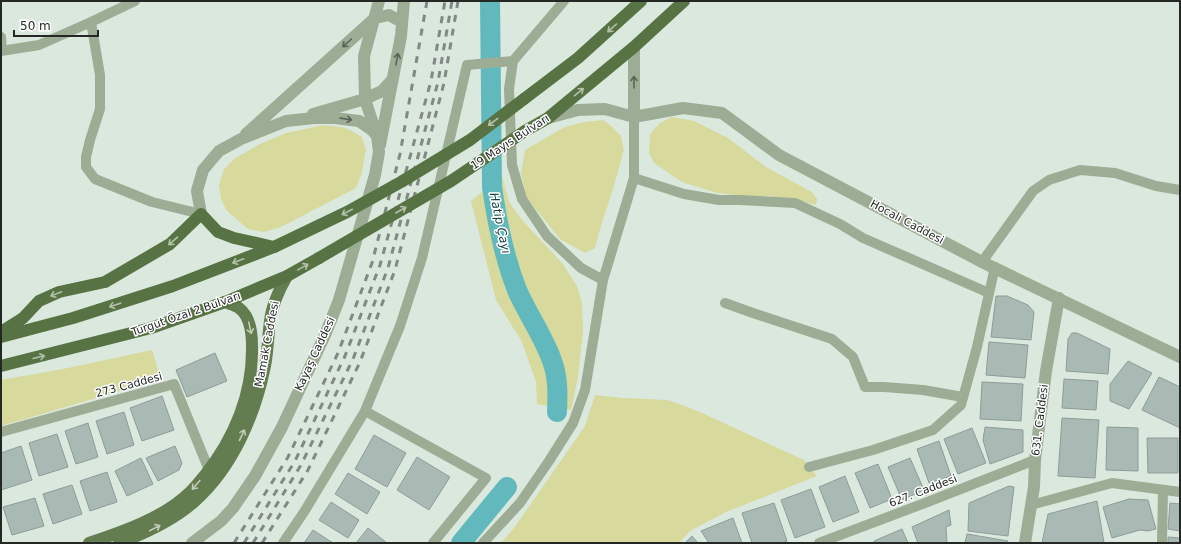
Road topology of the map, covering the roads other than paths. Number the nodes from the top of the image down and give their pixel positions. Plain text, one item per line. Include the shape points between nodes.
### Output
1 (135, 1) edge
2 (379, 1) edge
3 (404, 1) edge
4 (564, 1) edge
5 (641, 1) edge
6 (684, 1) edge
7 (374, 18) junction
8 (91, 22) junction
9 (402, 22) junction
10 (1, 38) edge
11 (634, 48) junction
12 (1, 51) edge
13 (513, 61) junction
14 (393, 79) junction
15 (365, 99) junction
16 (634, 117) junction
17 (548, 118) junction
18 (286, 121) junction
19 (377, 136) junction
20 (241, 139) junction
21 (379, 152) junction
22 (634, 178) junction
23 (1180, 190) edge
24 (201, 214) junction
25 (274, 247) junction
26 (319, 258) joint
27 (982, 262) junction
28 (995, 268) junction
29 (287, 276) junction
30 (603, 280) junction
31 (989, 292) junction
32 (1059, 298) junction
33 (225, 302) junction
34 (725, 303) dead end
35 (1, 332) edge
36 (1, 337) edge
37 (1180, 357) edge
38 (1, 366) edge
39 (963, 397) junction
40 (366, 411) junction
41 (1, 432) edge
42 (1035, 460) junction
43 (809, 467) dead end
44 (209, 470) junction
45 (1163, 490) junction
46 (1180, 492) edge
47 (1031, 505) junction
48 (89, 543) edge
49 (119, 543) edge
50 (192, 543) edge
51 (283, 543) edge
52 (432, 543) edge
53 (483, 543) edge
54 (819, 543) edge
55 (1025, 543) edge
56 (1162, 543) edge

1 - 8 street
2 - 7 street, Kayaş Caddesi
3 - 9 street
4 - 13 street
5 -> 25 highway, bridge via 578,58 470,140 347,212
6 - 11 highway, 19 Mayıs Bulvarı
7 - 9 street via 389,15
7 - 15 street, Kayaş Caddesi via 364,56
7 -> 20 street
8 - 12 street via 39,44
8 - 24 street via 100,75 100,109 90,140 86,167 95,179 152,202
14 -> 9 street
10 - 12 street
16 -> 11 street
17 -> 11 highway, 19 Mayıs Bulvarı
13 - 30 street via 509,89 512,165 522,200 547,236 581,268
13 - 40 street via 467,65 422,258 400,326
14 - 15 street via 382,91
14 - 21 street
15 - 18 street
15 - 19 street, Kayaş Caddesi
16 - 17 street via 605,109 578,110
16 - 22 street
16 - 27 street, Hocalı Caddesi via 683,108 722,113 779,154
26 -> 17 highway, 19 Mayıs Bulvarı, bridge via 451,181
18 -> 19 street via 314,118 358,121
18 - 20 street
19 - 21 street, Kayaş Caddesi
20 - 24 street via 219,151 203,170 197,191
21 - 50 street, Kayaş Caddesi via 375,175 339,300 282,426 255,476 233,508 221,521
22 - 30 street
22 - 31 street via 684,194 719,200 795,204 840,224 863,238
23 - 27 street via 1156,186 1114,173 1080,170 1049,180 1033,191
24 - 25 highway via 218,232
24 -> 35 highway via 170,244 105,282 59,292 39,301 23,318
25 -> 36 highway via 173,286 73,318
29 -> 26 highway, Turgut Özal 2 Bulvarı
27 - 28 street, Hocalı Caddesi
28 - 31 street
28 - 32 street, Hocalı Caddesi
29 - 33 highway, Turgut Özal 2 Bulvarı
49 -> 29 main road, Mamak Caddesi via 149,531 194,502 228,461 250,418 266,359 273,307 277,293
30 - 53 street via 585,390 573,423 520,503
31 - 39 street
32 - 37 street, Hocalı Caddesi
32 - 42 street, 631. Caddesi via 1046,371
38 -> 33 highway, Turgut Özal 2 Bulvarı via 151,328
33 -> 44 main road, Mamak Caddesi via 239,308 249,320 253,360 251,376 231,436
34 - 39 street via 832,339 853,357 865,387 923,390
39 - 43 street via 961,405 933,430 873,450
40 - 51 street
40 - 52 street via 486,478
41 - 44 street, 273 Caddesi via 174,384
42 - 47 street, 631. Caddesi
42 - 54 street, 627. Caddesi
44 -> 48 main road, Mamak Caddesi via 189,494 164,512
45 - 46 street
45 - 47 street via 1112,483
45 - 56 street
47 - 55 street, 631. Caddesi

